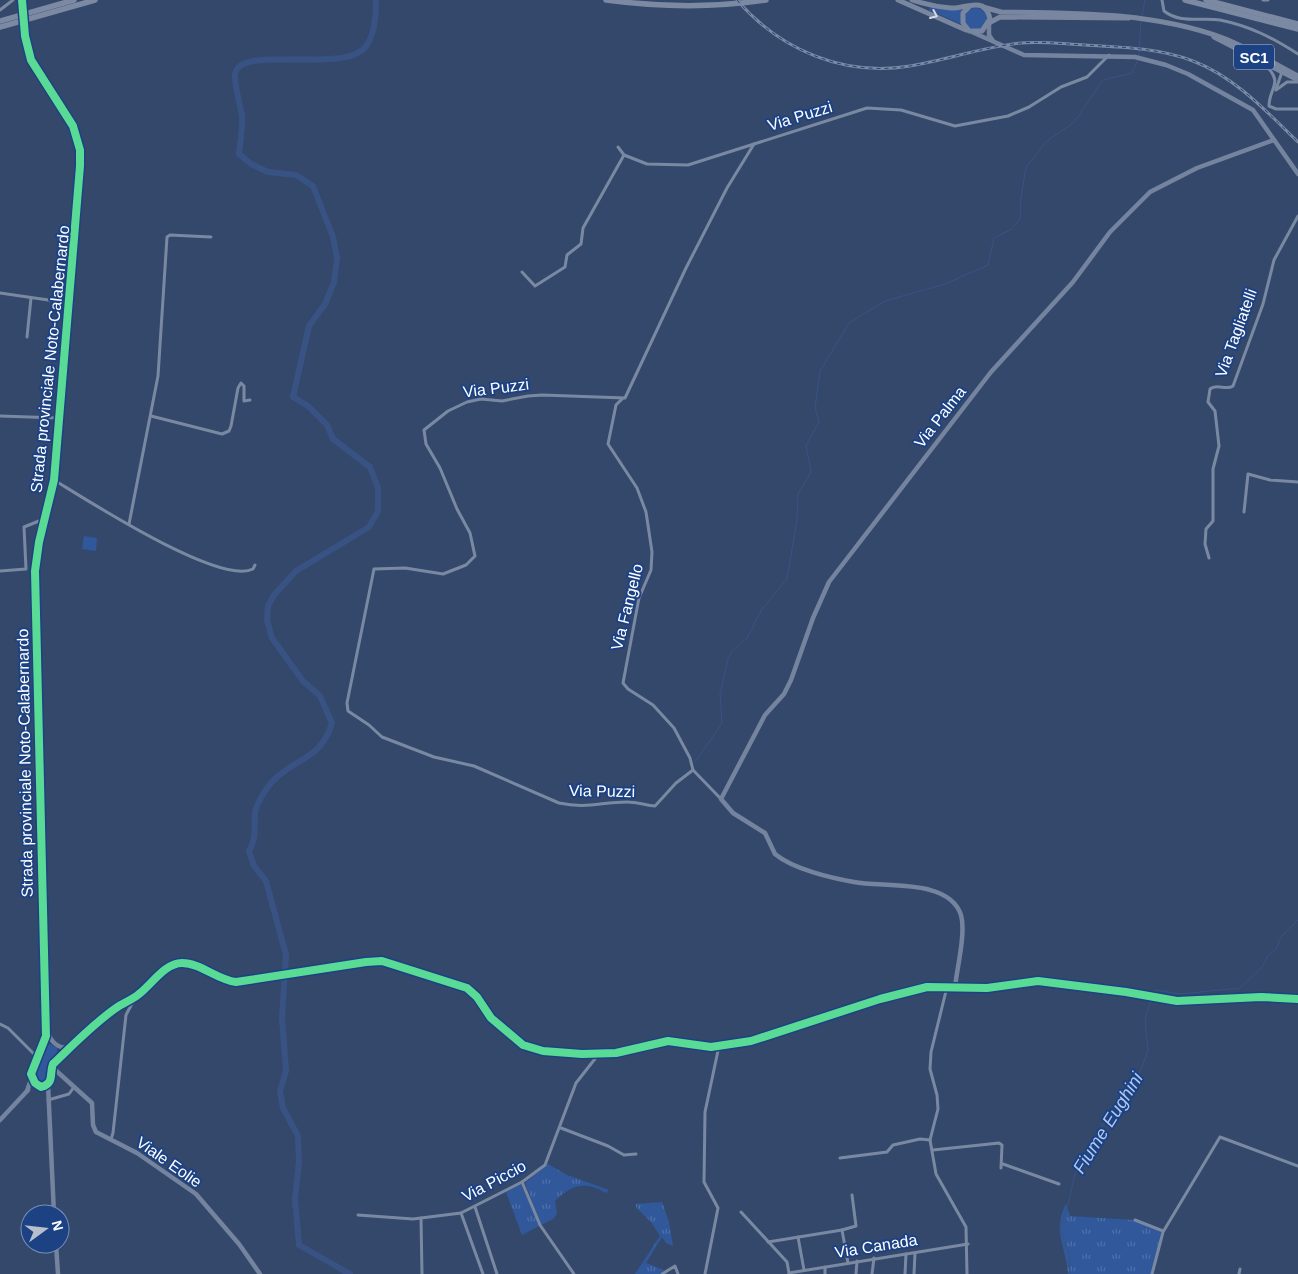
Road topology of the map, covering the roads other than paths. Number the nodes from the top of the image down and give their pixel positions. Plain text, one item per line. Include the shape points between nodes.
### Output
1 (13, 0) edge
2 (22, 0) edge
3 (74, 0) edge
4 (95, 0) edge
5 (606, 0) edge
6 (766, 0) edge
7 (898, 0) edge
8 (912, 0) edge
9 (1162, 0) edge
10 (1185, 0) edge
11 (1206, 0) edge
12 (1263, 0) edge
13 (1268, 0) edge
14 (970, 6) junction
15 (983, 7) junction
16 (0, 10) edge
17 (1136, 18) junction
18 (0, 21) edge
19 (989, 24) junction
20 (1298, 24) edge
21 (0, 27) edge
22 (1298, 29) edge
23 (971, 32) junction
24 (1209, 35) junction
25 (994, 42) junction
26 (1298, 54) edge
27 (1109, 55) junction
28 (1262, 61) junction
29 (1284, 70) junction
30 (1298, 76) edge
31 (1298, 81) edge
32 (1275, 89) junction
33 (1298, 109) edge
34 (1274, 140) junction
35 (754, 144) junction
36 (618, 147) dead end
37 (624, 156) junction
38 (1298, 174) edge
39 (1298, 216) edge
40 (211, 238) dead end
41 (522, 272) dead end
42 (0, 293) edge
43 (31, 298) junction
44 (70, 303) junction
45 (27, 337) dead end
46 (622, 399) junction
47 (250, 400) dead end
48 (0, 416) edge
49 (151, 416) junction
50 (60, 418) junction
51 (54, 480) junction
52 (1298, 482) edge
53 (1244, 512) dead end
54 (44, 519) junction
55 (129, 524) junction
56 (1209, 558) dead end
57 (255, 565) dead end
58 (0, 571) edge
59 (693, 770) junction
60 (721, 799) junction
61 (947, 987) junction
62 (955, 987) junction
63 (136, 997) junction
64 (1298, 999) edge
65 (0, 1024) edge
66 (46, 1026) junction
67 (52, 1042) junction
68 (42, 1046) junction
69 (59, 1046) junction
70 (73, 1046) junction
71 (719, 1046) junction
72 (32, 1050) junction
73 (598, 1054) junction
74 (37, 1057) junction
75 (59, 1058) junction
76 (52, 1067) junction
77 (32, 1078) junction
78 (52, 1079) junction
79 (66, 1080) junction
80 (48, 1084) junction
81 (39, 1086) junction
82 (74, 1087) junction
83 (27, 1091) junction
84 (48, 1099) junction
85 (0, 1120) edge
86 (561, 1128) junction
87 (110, 1138) junction
88 (930, 1140) junction
89 (933, 1150) junction
90 (636, 1154) dead end
91 (840, 1158) dead end
92 (1298, 1166) edge
93 (522, 1182) junction
94 (1059, 1184) dead end
95 (852, 1195) dead end
96 (53, 1204) edge
97 (475, 1207) junction
98 (740, 1212) dead end
99 (461, 1213) junction
100 (358, 1215) dead end
101 (421, 1218) junction
102 (1135, 1220) dead end
103 (842, 1230) junction
104 (1163, 1231) junction
105 (798, 1237) junction
106 (768, 1242) junction
107 (968, 1244) junction
108 (915, 1253) junction
109 (57, 1254) edge
110 (906, 1254) junction
111 (874, 1258) junction
112 (857, 1261) junction
113 (848, 1263) junction
114 (825, 1267) junction
115 (1240, 1269) dead end
116 (807, 1271) edge
117 (58, 1274) edge
118 (260, 1274) edge
119 (422, 1274) edge
120 (483, 1274) edge
121 (497, 1274) edge
122 (574, 1274) edge
123 (662, 1274) edge
124 (678, 1274) edge
125 (706, 1274) edge
126 (789, 1274) edge
127 (825, 1274) edge
128 (856, 1274) edge
129 (872, 1274) edge
130 (905, 1274) edge
131 (914, 1274) edge
132 (968, 1274) edge
133 (1152, 1274) edge
134 (1239, 1274) edge

1 - 16 street
2 - 44 street, Strada provinciale Noto-Calabernardo via 26,36 34,65 67,114 80,150
3 - 18 highway
4 - 21 highway
5 - 6 highway via 668,6
7 -> 23 main road
8 - 14 main road via 951,8
9 - 26 street via 1164,11 1174,17 1221,20 1254,29
10 - 22 highway
11 - 20 highway
12 - 13 street
14 - 15 main road
14 - 23 main road via 962,16 962,23
15 - 17 main road via 1001,12 1103,13
15 - 19 main road via 989,16
17 - 19 main road via 1000,17
17 - 24 main road, SC1
19 - 23 main road via 982,31
19 - 25 street via 989,35
23 - 25 street
24 - 28 main road, SC1
24 - 29 main road, SC1 via 1241,45
25 - 27 street via 1033,57
27 - 34 street via 1166,64 1188,74 1243,103 1258,115
27 - 35 street, Via Puzzi via 1088,77 1061,87 1008,116 955,126 901,110 867,108
28 - 29 main road, SC1
28 - 32 street via 1273,74
29 - 30 main road, SC1
29 - 31 main road, SC1
29 - 32 street
31 - 32 street via 1287,82
32 - 33 street via 1268,103 1272,108
34 - 38 street
34 - 60 street, Via Palma via 1197,168 1150,192 1110,232 1073,282 991,372 829,582 812,618 791,680 784,694 765,715
35 - 37 street via 688,165 647,164
35 - 46 street, Via Puzzi via 727,188
36 - 37 street
37 - 41 street via 583,228 581,244 567,255 565,267 535,286
39 - 56 street, Via Tagliatelli via 1274,260 1263,304 1233,386 1210,389 1208,400 1215,411 1219,446 1213,469 1213,521 1206,529 1205,544
40 - 49 street via 168,237 159,367
42 - 43 street
43 - 44 street
43 - 45 street
44 - 50 street, Strada provinciale Noto-Calabernardo
46 - 59 street, Via Fangello via 616,405 608,444 637,488 646,512 652,552 650,570 639,598 623,683 628,690 653,705 674,728
46 - 59 street, Via Puzzi via 550,395 502,402 481,399 454,406 424,430 426,444 470,533 475,556 466,565 443,574 405,568 374,569 347,707 382,737 434,758 474,766 558,803 586,807 629,802 655,806
47 - 49 street via 244,401 241,383 232,426 222,434
48 - 50 street
49 - 55 street
50 - 51 street, Strada provinciale Noto-Calabernardo
51 - 54 street, Strada provinciale Noto-Calabernardo
51 - 55 street
52 - 53 street via 1248,474
54 - 58 street via 24,527 26,569
54 - 66 street, Strada provinciale Noto-Calabernardo via 35,572
55 - 57 street via 208,564 243,572
59 - 60 street, Via Fangello
60 - 62 street, Via Fangello via 733,813 762,830 774,854 791,864 852,882 932,890 950,899 962,922
61 - 62 street
61 - 71 street via 916,988 774,1035
61 - 88 street via 931,1052 930,1069 938,1109
62 - 64 street via 987,988 1038,981 1176,1001 1261,997
63 - 70 street via 117,1007
63 - 73 street via 170,967 180,963 230,981 382,961 467,988 502,1028 526,1047
63 - 87 street via 126,1015
65 - 72 street
66 - 67 street
66 - 68 street
67 - 68 street
67 - 69 street
68 - 72 street
68 - 74 street
69 - 70 street
69 - 75 street
70 - 75 street
71 - 73 street via 668,1041
71 - 125 street via 705,1112 704,1182 718,1208
72 - 74 street
73 - 86 street, Via Piccio via 576,1083
74 - 77 street
75 - 76 street
76 - 78 street
76 - 79 street, Viale Eolie
77 - 81 street
77 - 83 street
78 - 79 street
78 - 80 street
79 - 82 street, Viale Eolie
80 - 81 street
80 - 84 street
81 - 83 street
81 - 84 street
82 - 84 street via 69,1094
82 - 87 street, Viale Eolie via 92,1103 94,1130
83 - 85 street
84 - 96 street
86 - 90 street via 624,1155
86 - 93 street, Via Piccio via 545,1165
87 - 118 street, Viale Eolie via 196,1194
88 - 89 street
88 - 91 street via 893,1144 887,1152
89 - 94 street via 999,1143 1002,1145 1002,1166
89 - 107 street via 936,1174 965,1222
92 - 104 street via 1220,1137
93 - 97 street, Via Piccio
93 - 122 street via 540,1224
95 - 103 street via 856,1226
97 - 99 street, Via Piccio
97 - 121 street
98 - 106 street
99 - 101 street, Via Piccio
99 - 120 street
100 - 101 street, Via Piccio
101 - 119 street
102 - 104 street
103 - 105 street
103 - 113 street
104 - 133 street
105 - 106 street
105 - 116 street
106 - 126 street via 787,1262
107 - 108 street, Via Canada
107 - 132 street
108 - 110 street, Via Canada
108 - 131 street
109 - 117 street
110 - 111 street, Via Canada
110 - 130 street
111 - 112 street, Via Canada
111 - 129 street
112 - 113 street, Via Canada
112 - 128 street
113 - 114 street, Via Canada
114 - 116 street, Via Canada
114 - 127 street
115 - 134 street
116 - 126 street, Via Canada
123 - 124 street via 675,1266

